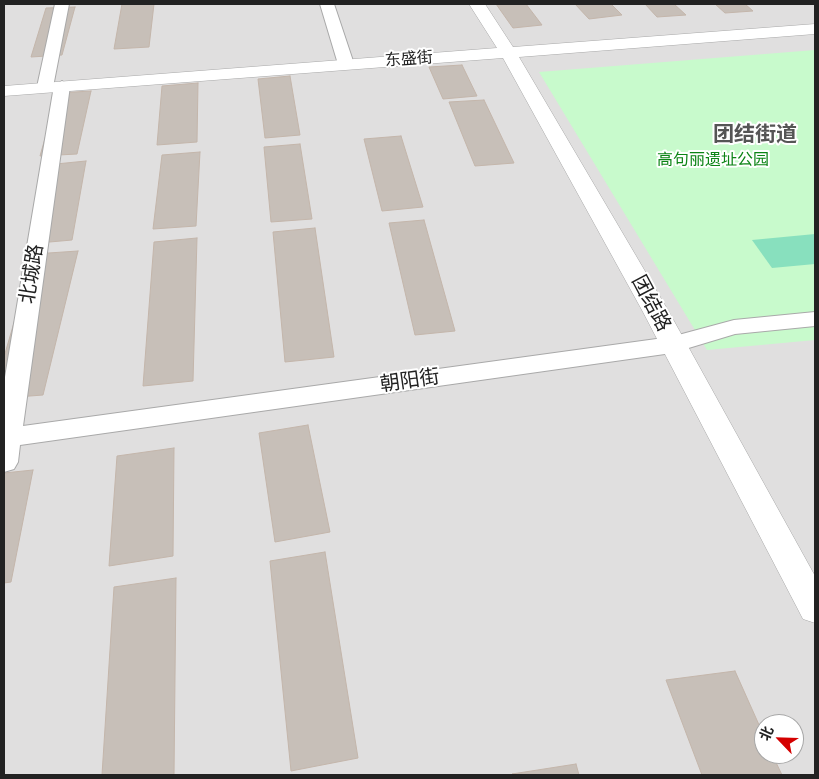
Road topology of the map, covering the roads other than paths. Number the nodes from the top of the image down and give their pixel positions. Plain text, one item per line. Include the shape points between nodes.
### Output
1 (327, 4) edge
2 (476, 4) edge
3 (66, 5) edge
4 (815, 29) edge
5 (508, 52) junction
6 (346, 64) junction
7 (53, 87) junction
8 (4, 91) edge
9 (815, 319) edge
10 (672, 345) junction
11 (6, 437) edge
12 (4, 462) edge
13 (815, 608) edge

1 - 6 street
2 - 5 street, 团结路
3 - 7 street, 北城路
4 - 5 street, 东盛街
5 - 6 street, 东盛街
5 - 10 street, 团结路
6 - 7 street, 东盛街
7 - 8 street, 东盛街
7 - 11 street, 北城路
9 - 10 street, 朝阳街 via 734,327
10 - 11 street, 朝阳街
10 - 13 street, 团结路
11 - 12 street, 北城路

